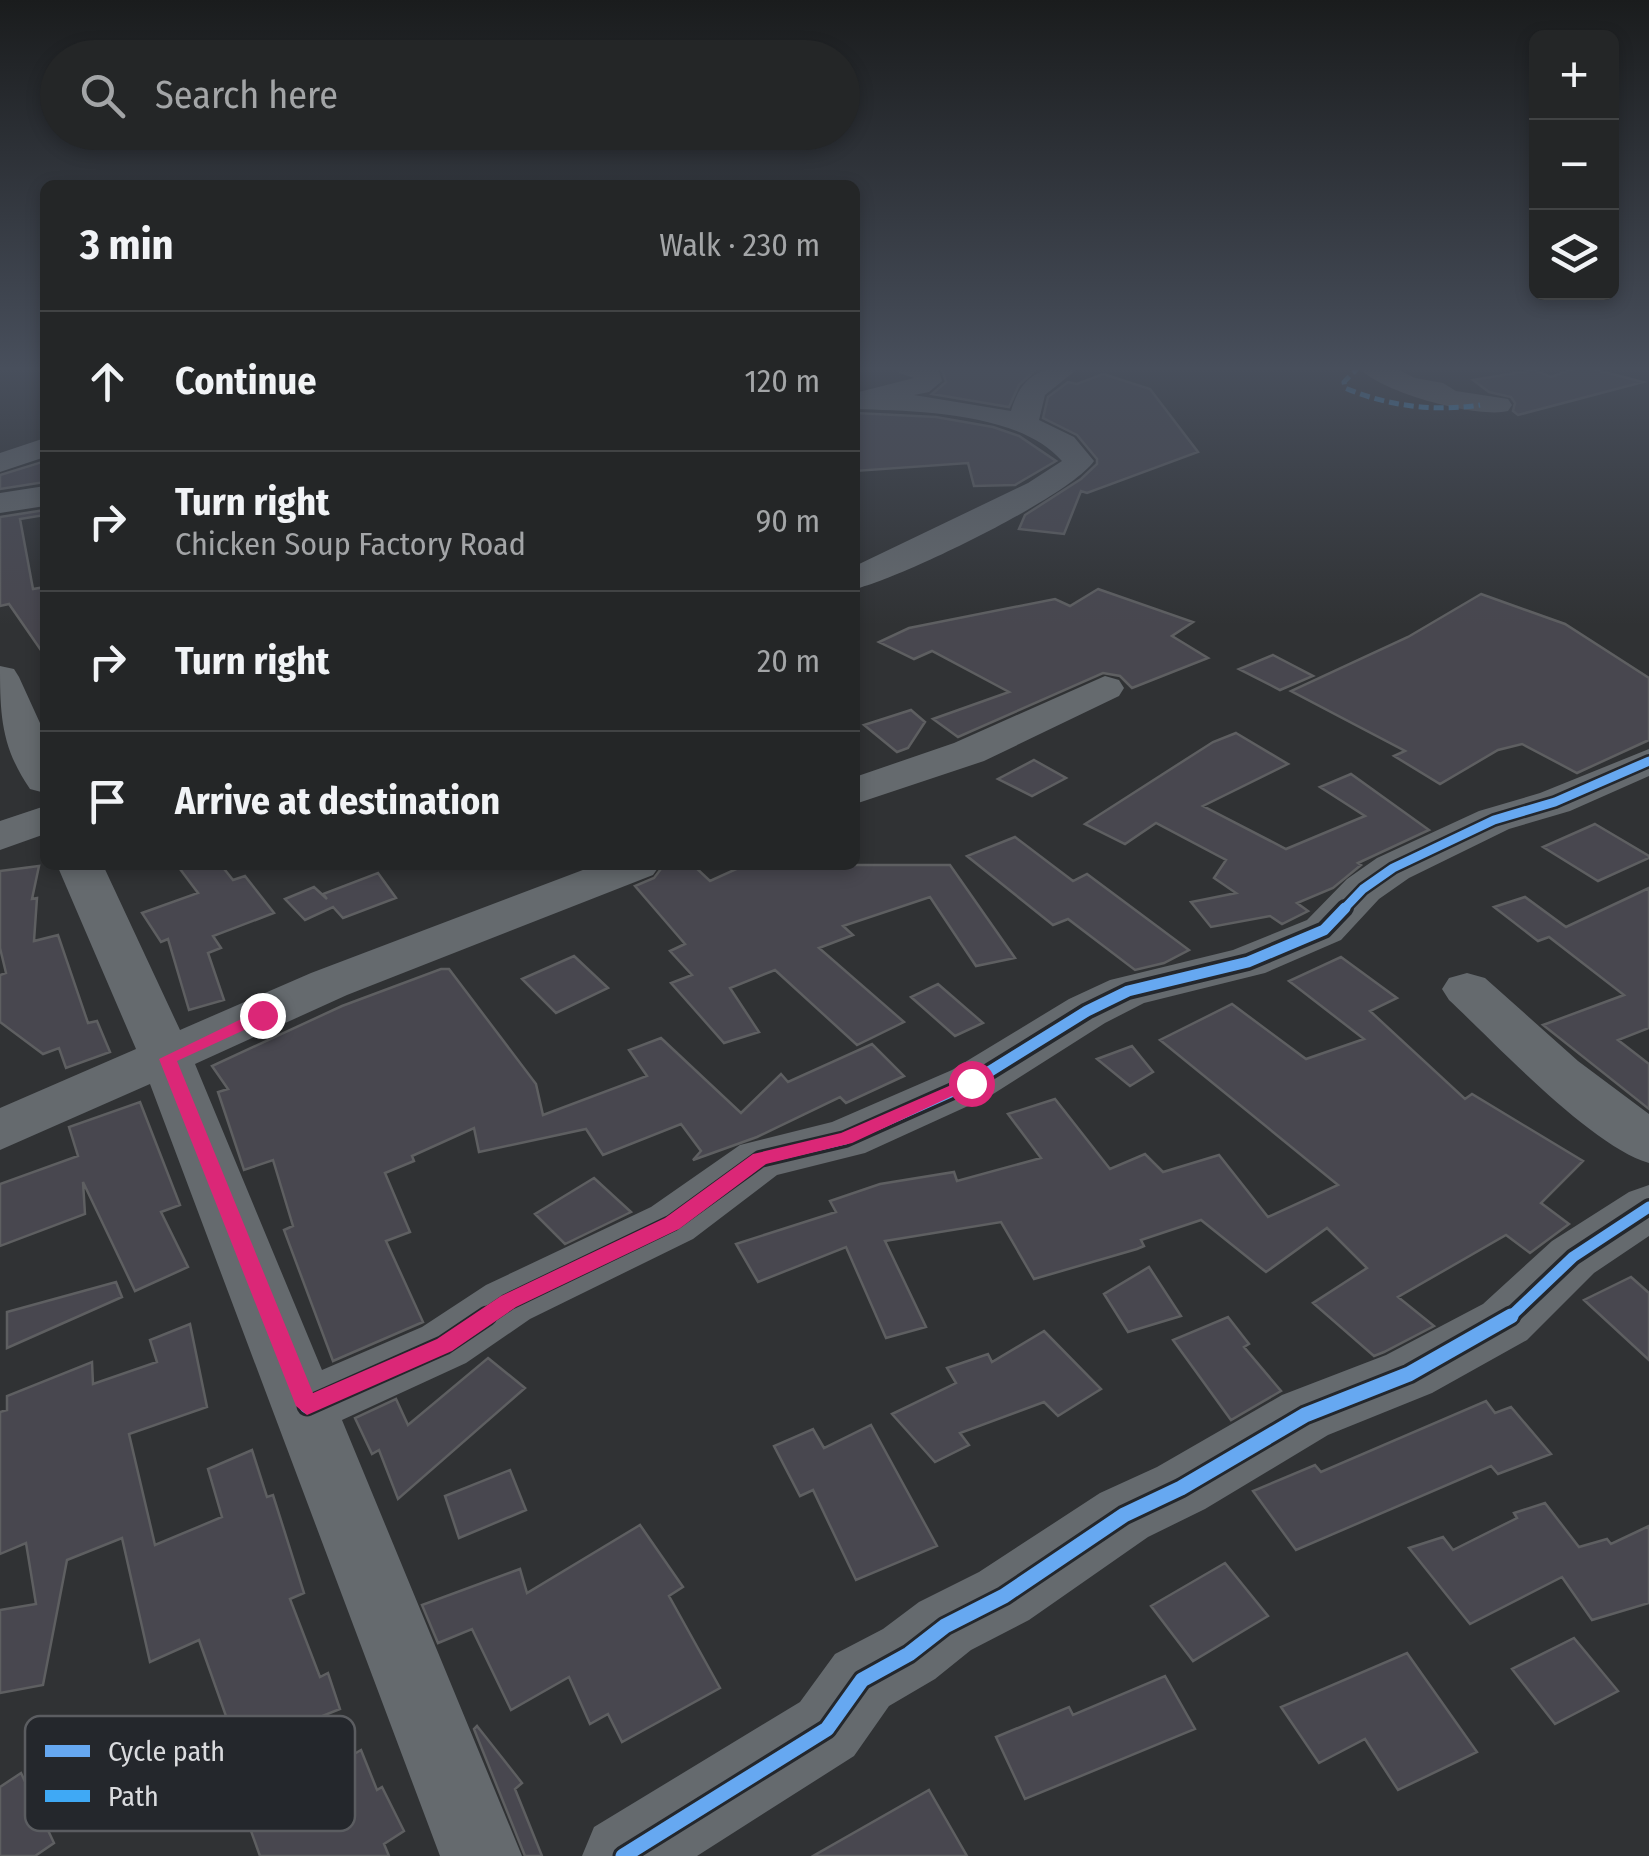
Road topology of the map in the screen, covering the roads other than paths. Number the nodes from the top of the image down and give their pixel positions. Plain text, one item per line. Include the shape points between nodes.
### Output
1 (29, 453) edge
2 (1071, 453) edge
3 (0, 463) edge
4 (40, 497) edge
5 (0, 504) edge
6 (860, 578) edge
7 (0, 678) edge
8 (1105, 688) dead end
9 (1649, 761) edge
10 (40, 769) edge
11 (860, 788) edge
12 (40, 821) edge
13 (0, 837) edge
14 (82, 870) edge
15 (625, 870) edge
16 (1467, 988) dead end
17 (168, 1059) junction
18 (0, 1130) edge
19 (1649, 1143) edge
20 (1649, 1208) edge
21 (307, 1406) junction
22 (481, 1856) edge
23 (623, 1856) edge

1 - 3 street
2 - 6 street via 1079,461 1072,470
4 - 5 street
7 - 10 street
8 - 11 street via 969,752
9 - 21 street via 1556,802 1494,820 1393,868 1362,889 1324,930 1248,962 1128,991 971,1083 846,1138 760,1159 672,1223 508,1302 444,1345
12 - 13 street
14 - 17 street
15 - 17 street via 418,947
16 - 19 street via 1559,1074
17 - 18 street
17 - 21 street
20 - 23 street via 1573,1256 1505,1322 1409,1374 1305,1415 1124,1515 1004,1596 944,1626 862,1680 826,1729
21 - 22 street

